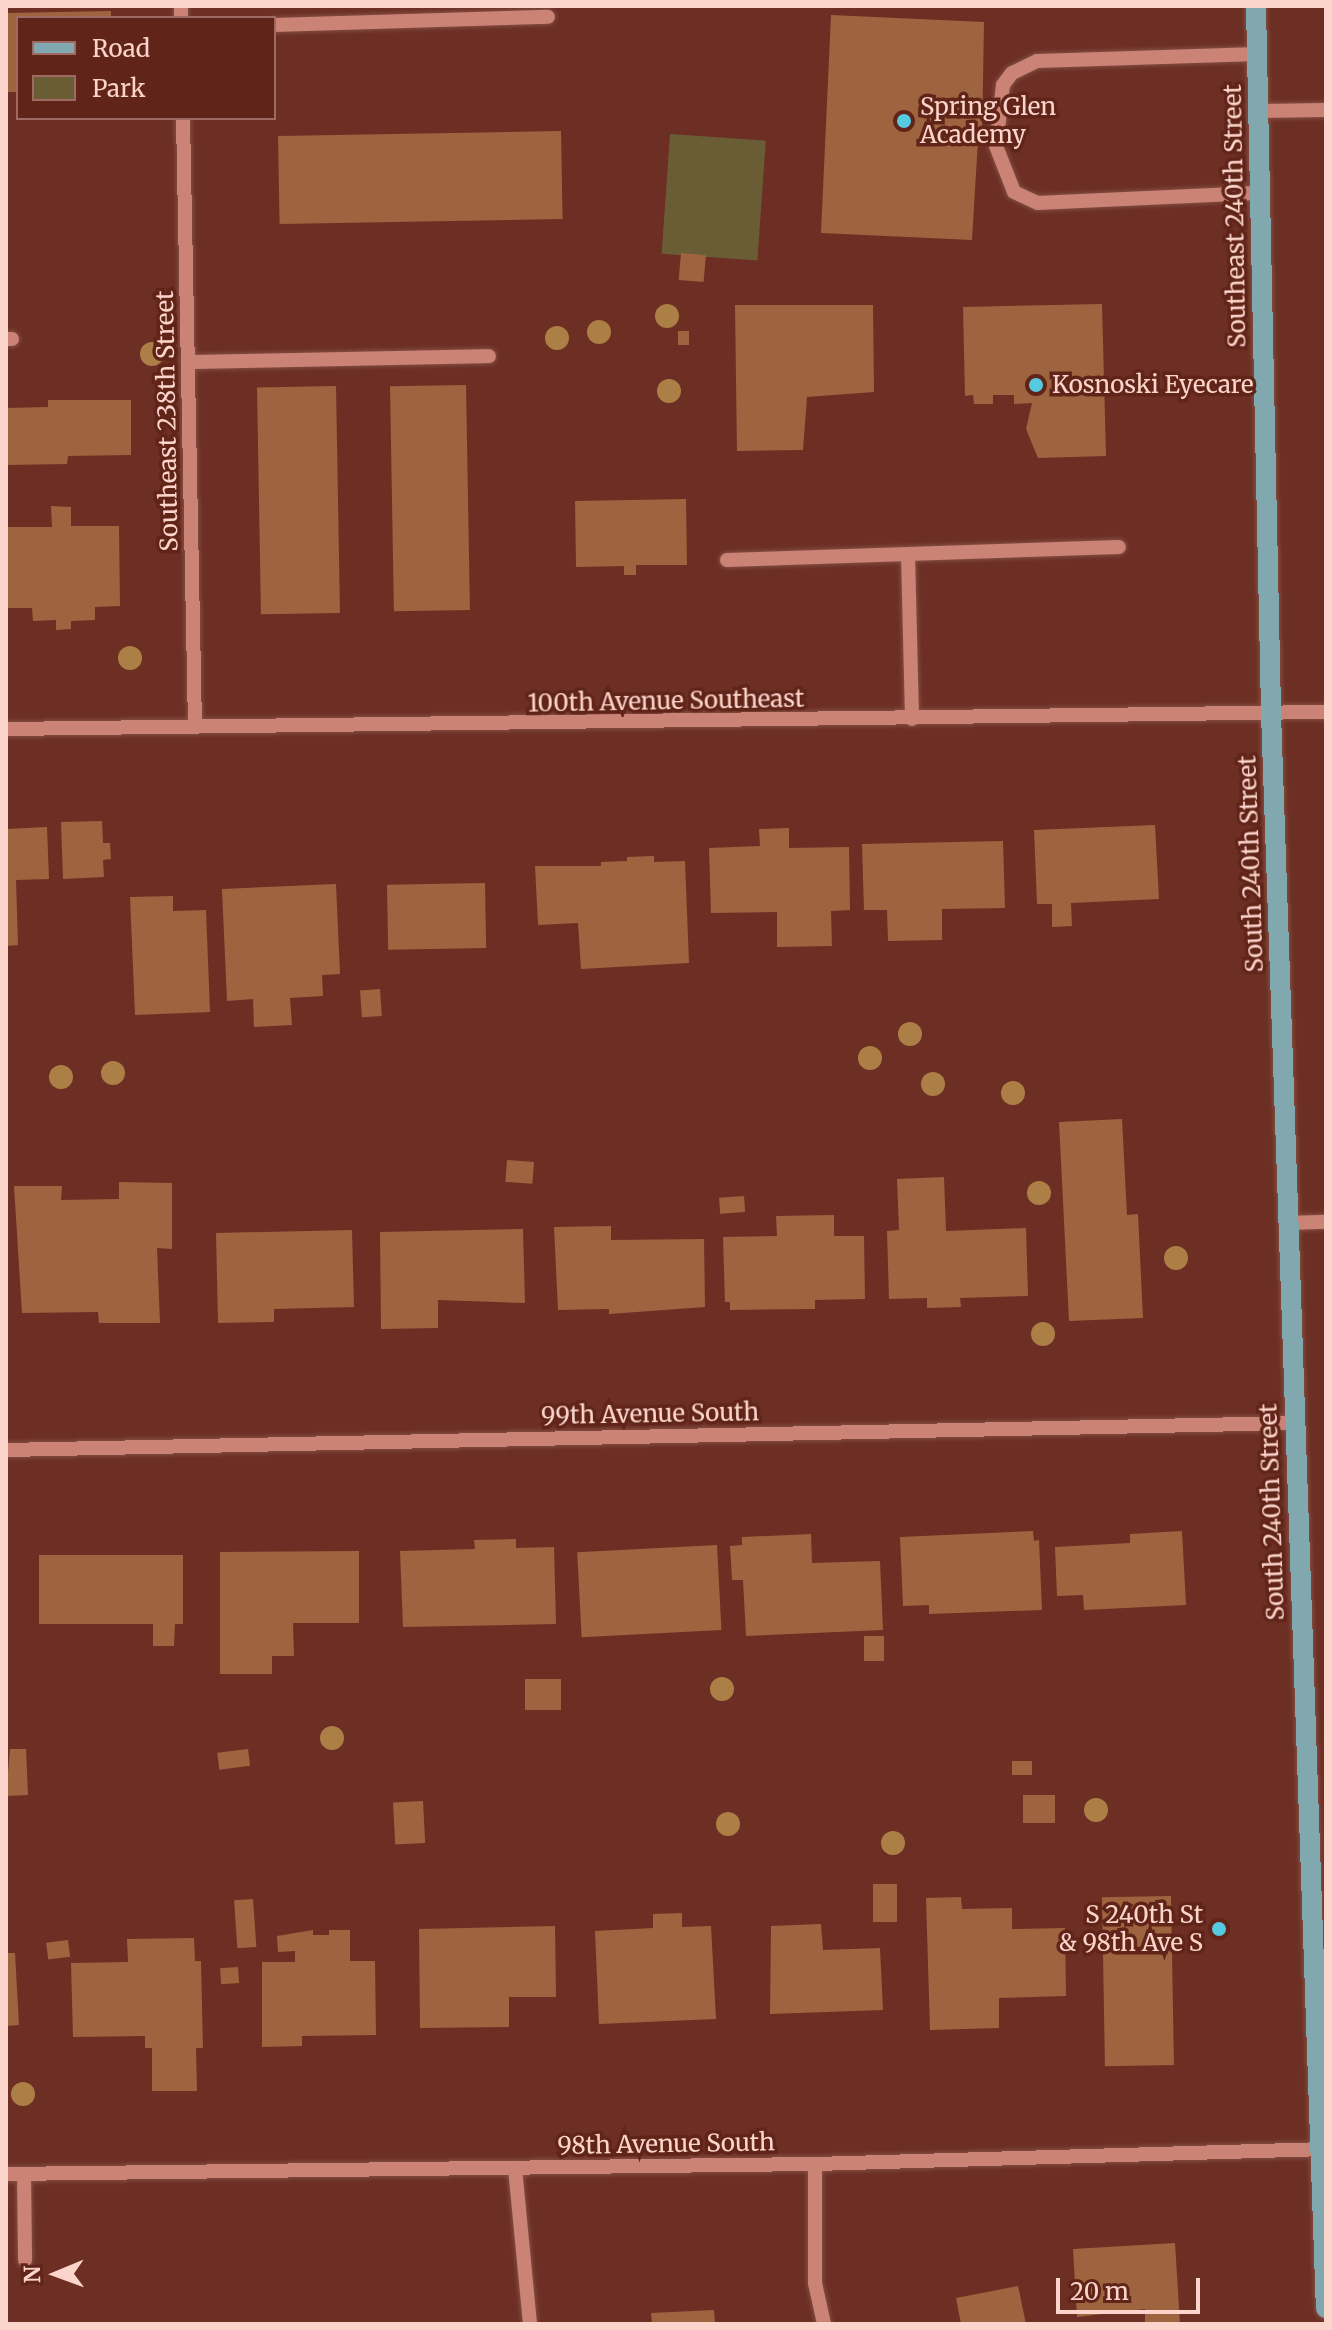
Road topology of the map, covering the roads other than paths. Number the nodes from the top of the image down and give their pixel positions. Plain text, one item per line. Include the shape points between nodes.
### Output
1 (1256, 6) edge
2 (548, 17) dead end
3 (276, 25) edge
4 (1258, 54) junction
5 (1326, 110) edge
6 (1259, 111) junction
7 (183, 120) edge
8 (1261, 193) junction
9 (489, 356) dead end
10 (188, 362) junction
11 (1119, 547) dead end
12 (908, 554) junction
13 (727, 560) dead end
14 (1326, 712) edge
15 (1271, 713) junction
16 (912, 719) junction
17 (195, 724) junction
18 (6, 729) edge
19 (1326, 1222) edge
20 (1288, 1223) junction
21 (1295, 1423) junction
22 (6, 1450) edge
23 (1323, 2149) edge
24 (815, 2164) junction
25 (515, 2168) junction
26 (6, 2174) edge
27 (24, 2174) junction
28 (25, 2260) dead end
29 (1326, 2308) edge
30 (530, 2324) edge
31 (824, 2324) edge

1 - 4 main road, Southeast 240th Street
2 - 3 street
4 - 6 main road, Southeast 240th Street
4 - 8 street via 1037,61 1012,73 1003,85 996,146 1014,192 1038,203
5 - 6 street
6 - 8 main road, Southeast 240th Street
7 - 10 street, Southeast 238th Street
8 - 15 main road, Southeast 240th Street
9 - 10 street
10 - 17 street, Southeast 238th Street
11 - 12 street
12 - 13 street
12 - 16 street
14 - 15 street, 100th Avenue Southeast
15 - 16 street, 100th Avenue Southeast
15 - 20 main road, South 240th Street
16 - 17 street, 100th Avenue Southeast via 411,727
17 - 18 street, 100th Avenue Southeast
19 - 20 street
20 - 21 main road, South 240th Street
21 - 22 street, 99th Avenue South
21 - 23 main road, South 240th Street
23 - 24 street, 98th Avenue South
23 - 29 main road, South 240th Street
24 - 25 street, 98th Avenue South
24 - 31 street via 815,2283
25 - 27 street, 98th Avenue South
25 - 30 street
26 - 27 street, 98th Avenue South
27 - 28 street

